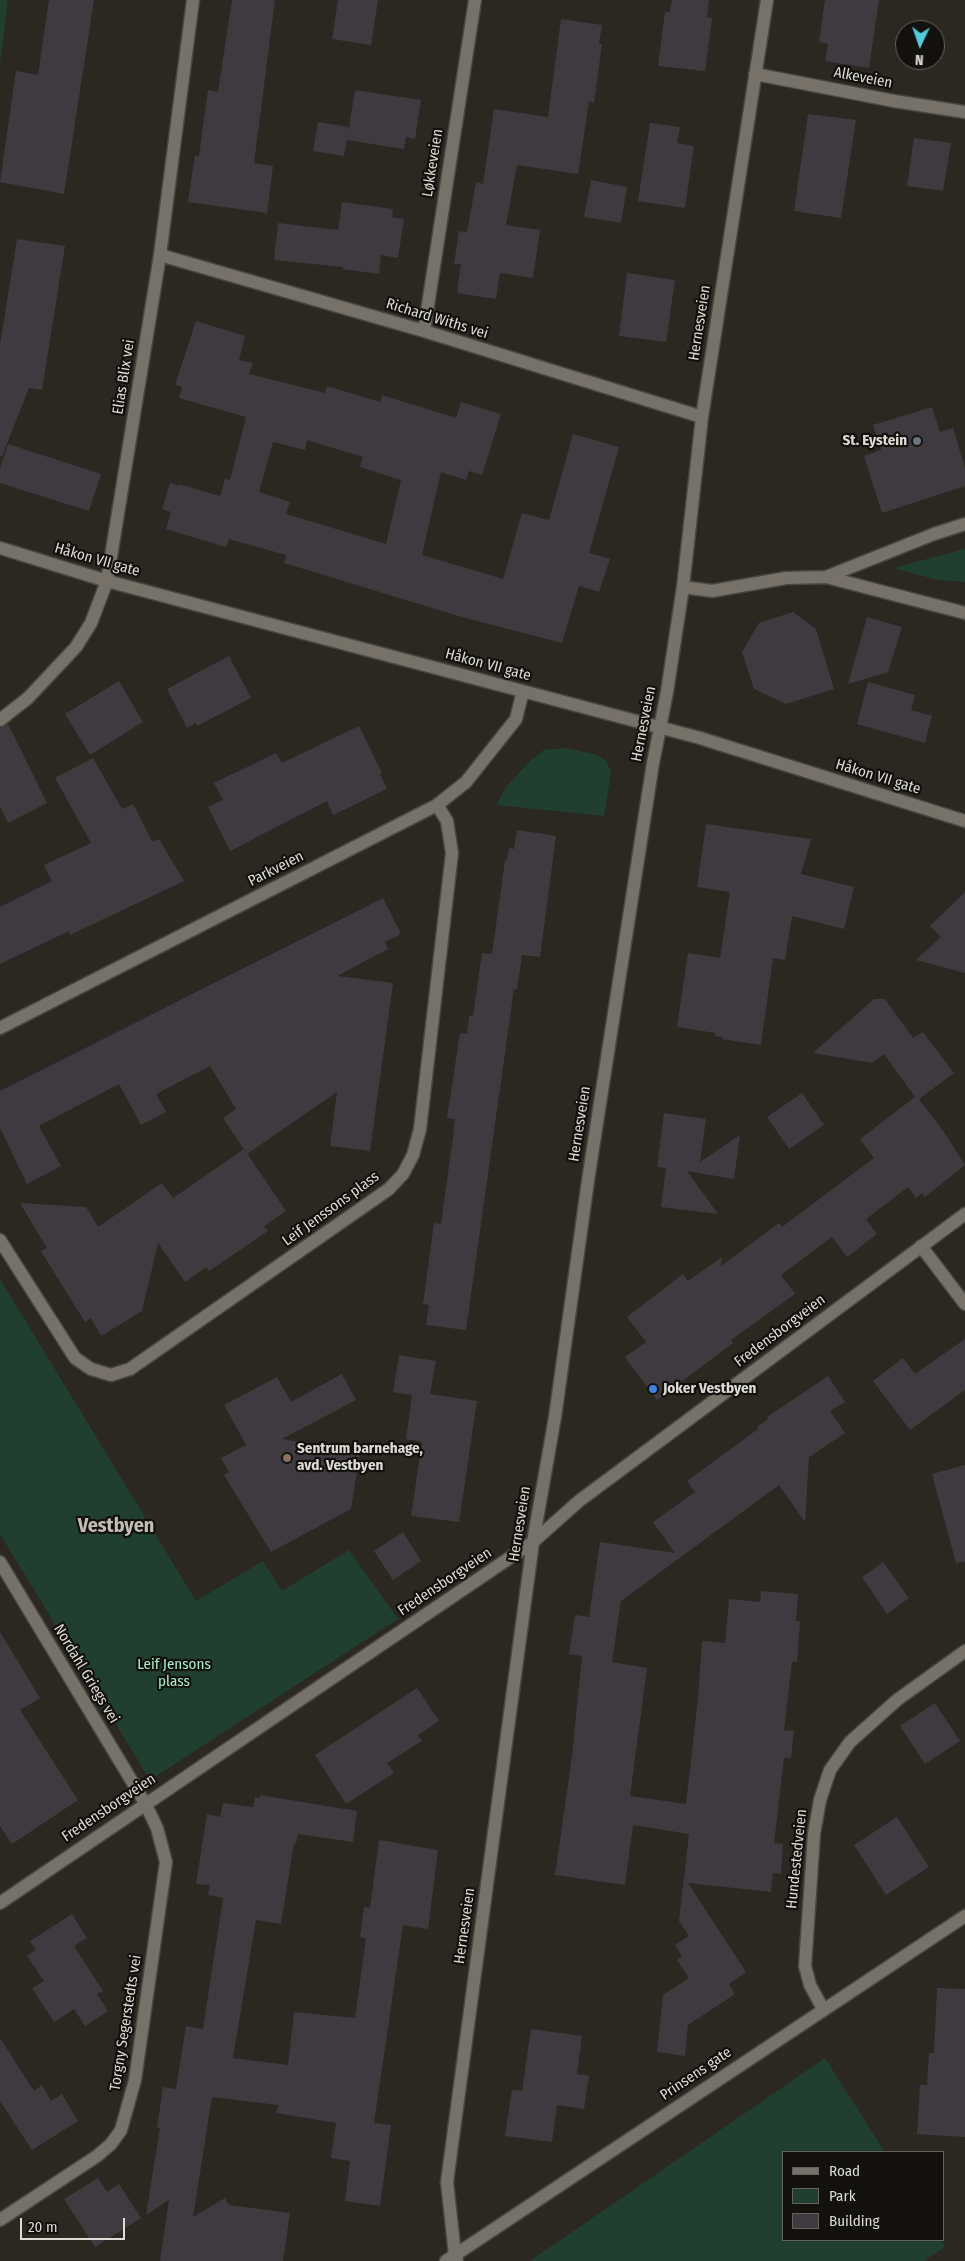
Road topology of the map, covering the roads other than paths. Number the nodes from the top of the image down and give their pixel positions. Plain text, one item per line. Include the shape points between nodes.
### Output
1 (193, 0) edge
2 (475, 0) edge
3 (767, 0) edge
4 (755, 74) junction
5 (965, 112) edge
6 (160, 255) junction
7 (424, 331) junction
8 (702, 417) junction
9 (965, 524) edge
10 (0, 548) edge
11 (826, 578) junction
12 (107, 581) junction
13 (683, 587) junction
14 (965, 613) edge
15 (523, 691) junction
16 (0, 720) edge
17 (659, 728) junction
18 (438, 805) junction
19 (965, 821) edge
20 (0, 1028) edge
21 (965, 1214) edge
22 (0, 1240) edge
23 (921, 1246) junction
24 (965, 1304) edge
25 (533, 1542) junction
26 (0, 1562) edge
27 (965, 1651) edge
28 (145, 1803) junction
29 (0, 1903) edge
30 (965, 1916) edge
31 (823, 2009) junction
32 (0, 2220) edge
33 (453, 2259) edge

1 - 6 street, Elias Blix vei
2 - 7 street, Løkkeveien
3 - 4 street, Hernesveien
4 - 5 street, Alkeveien
4 - 8 street, Hernesveien
6 - 7 street, Richard Withs vei
6 - 12 street, Elias Blix vei
7 - 8 street, Richard Withs vei
8 - 13 street, Hernesveien
9 - 11 street
10 - 12 street, Håkon VII gate
11 - 13 street via 786,578 712,591
11 - 14 street
12 - 15 street, Håkon VII gate
12 - 16 street, Elias Blix vei via 91,623 76,647 28,698
13 - 17 street, Hernesveien
15 - 17 street, Håkon VII gate
15 - 18 street, Parkveien via 516,719 466,782
17 - 19 street, Håkon VII gate
17 - 25 street, Hernesveien via 589,1174 555,1417
18 - 20 street, Parkveien
18 - 22 street, Leif Jenssons plass via 447,820 452,853 420,1129 403,1174 389,1189 130,1369 111,1375 90,1369 75,1358
21 - 23 street, Fredensborgveien
23 - 24 street
23 - 25 street, Fredensborgveien via 579,1501
25 - 28 street, Fredensborgveien
25 - 33 street, Hernesveien via 447,2182
26 - 28 street, Nordahl Griegs vei
27 - 31 street, Hundestedveien via 897,1700 850,1742 830,1770 814,1834 804,1966
28 - 29 street, Fredensborgveien
28 - 32 street, Torgny Segerstedts vei via 157,1828 166,1862 135,2080 121,2130 97,2156
30 - 31 street, Prinsens gate
31 - 33 street, Prinsens gate

